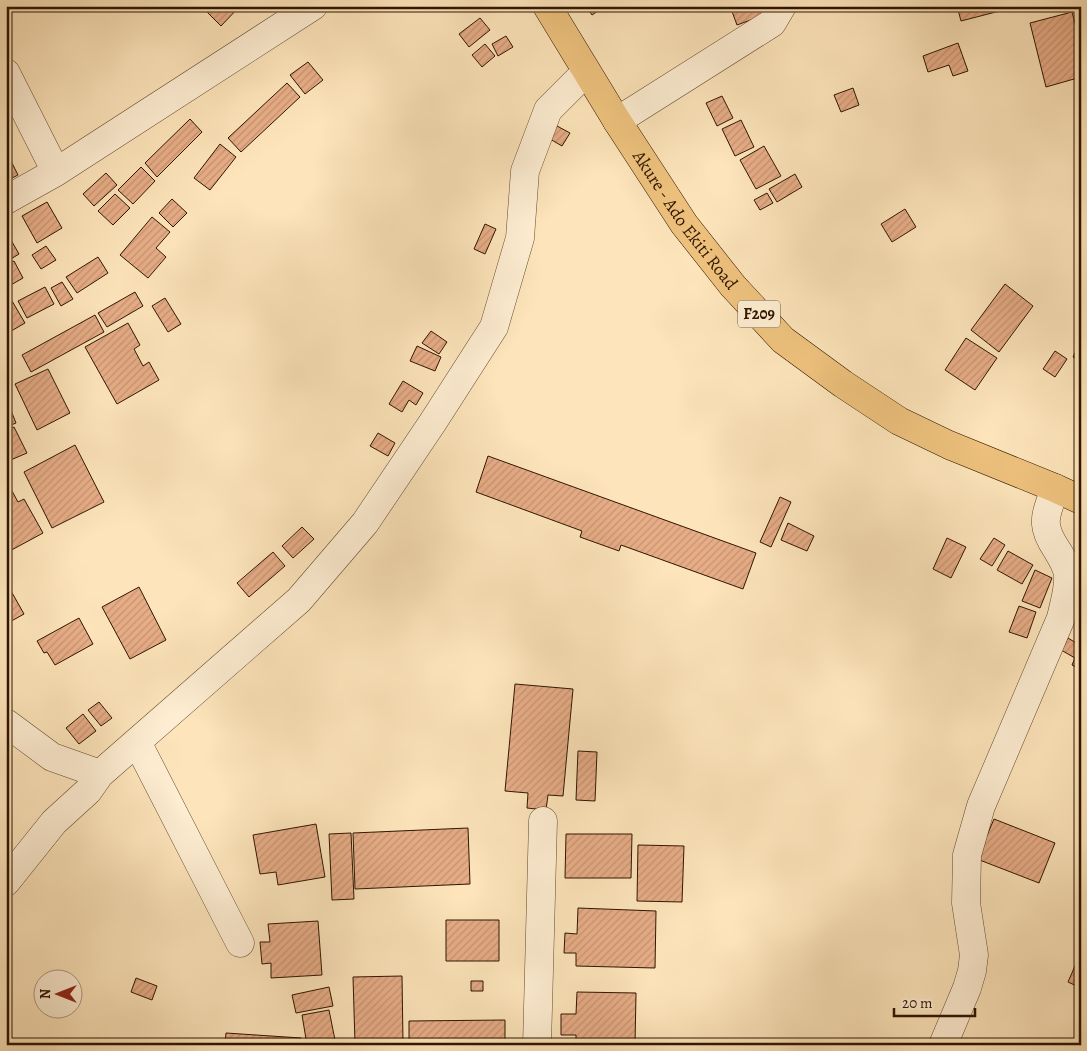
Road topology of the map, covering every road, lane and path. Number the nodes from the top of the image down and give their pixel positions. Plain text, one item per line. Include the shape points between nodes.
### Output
1 (313, 6) edge
2 (548, 6) edge
3 (782, 6) edge
4 (586, 72) junction
5 (6, 73) edge
6 (617, 121) junction
7 (56, 172) junction
8 (6, 200) edge
9 (1055, 488) junction
10 (1081, 500) edge
11 (6, 723) edge
12 (137, 742) junction
13 (100, 774) junction
14 (543, 821) dead end
15 (6, 882) edge
16 (240, 943) dead end
17 (537, 1045) edge
18 (943, 1045) edge

1 - 7 street
2 - 4 main road, Akure - Ado Ekiti Road / F209
3 - 6 street via 772,23
4 - 6 main road, Akure - Ado Ekiti Road / F209
4 - 12 street via 548,110 524,171 520,238 494,327 433,422 365,522 299,600
5 - 7 street
6 - 9 main road, Akure - Ado Ekiti Road / F209 via 684,224 733,286 783,340 899,421
7 - 8 street
9 - 10 main road, Akure - Ado Ekiti Road / F209
9 - 18 street via 1045,528 1064,561 1068,588 1061,618 981,806 967,856 966,903 974,955 972,972
11 - 13 street via 52,757
12 - 13 street
12 - 16 street
13 - 15 street via 54,822
14 - 17 street

